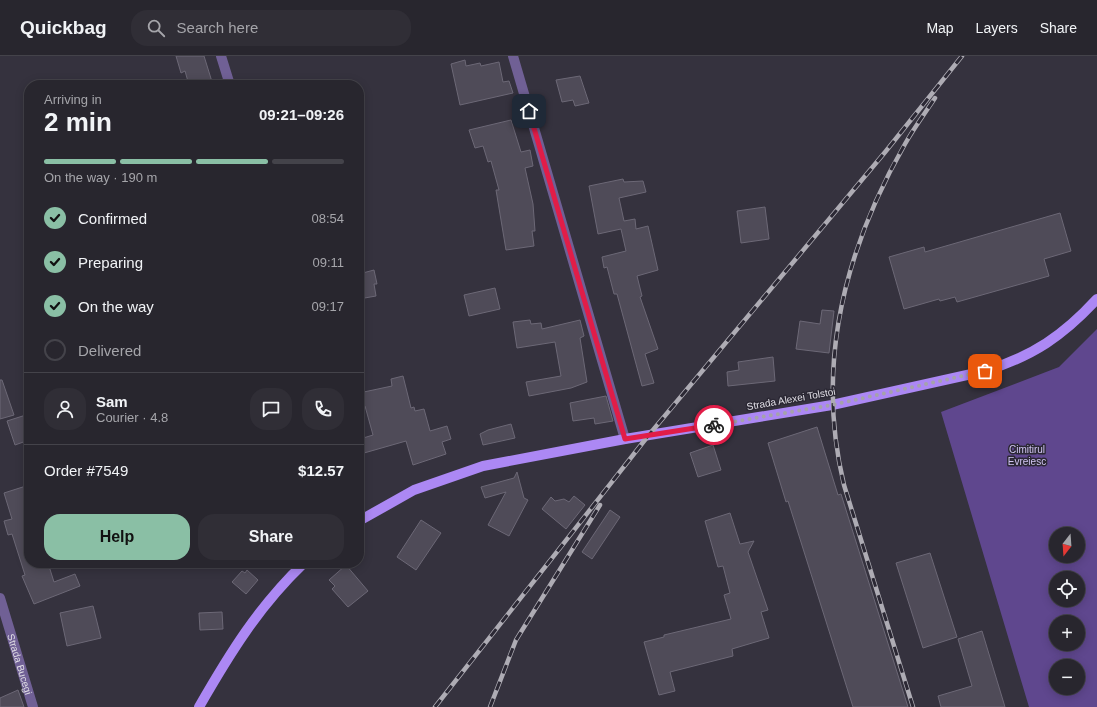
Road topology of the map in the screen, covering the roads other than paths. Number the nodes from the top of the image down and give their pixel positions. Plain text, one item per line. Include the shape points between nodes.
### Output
1 (222, 56) edge
2 (513, 56) edge
3 (229, 80) edge
4 (1097, 299) edge
5 (625, 439) junction
6 (364, 518) edge
7 (299, 568) edge
8 (0, 598) edge
9 (33, 707) edge
10 (199, 707) edge

1 - 3 street
2 - 5 street
4 - 5 main road, Strada Alexei Tolstoi via 1074,322 1036,351 985,371 832,405
5 - 6 main road, Strada Alexei Tolstoi via 483,466 414,490
7 - 10 main road via 258,613 231,651
8 - 9 street, Strada Bucegi

